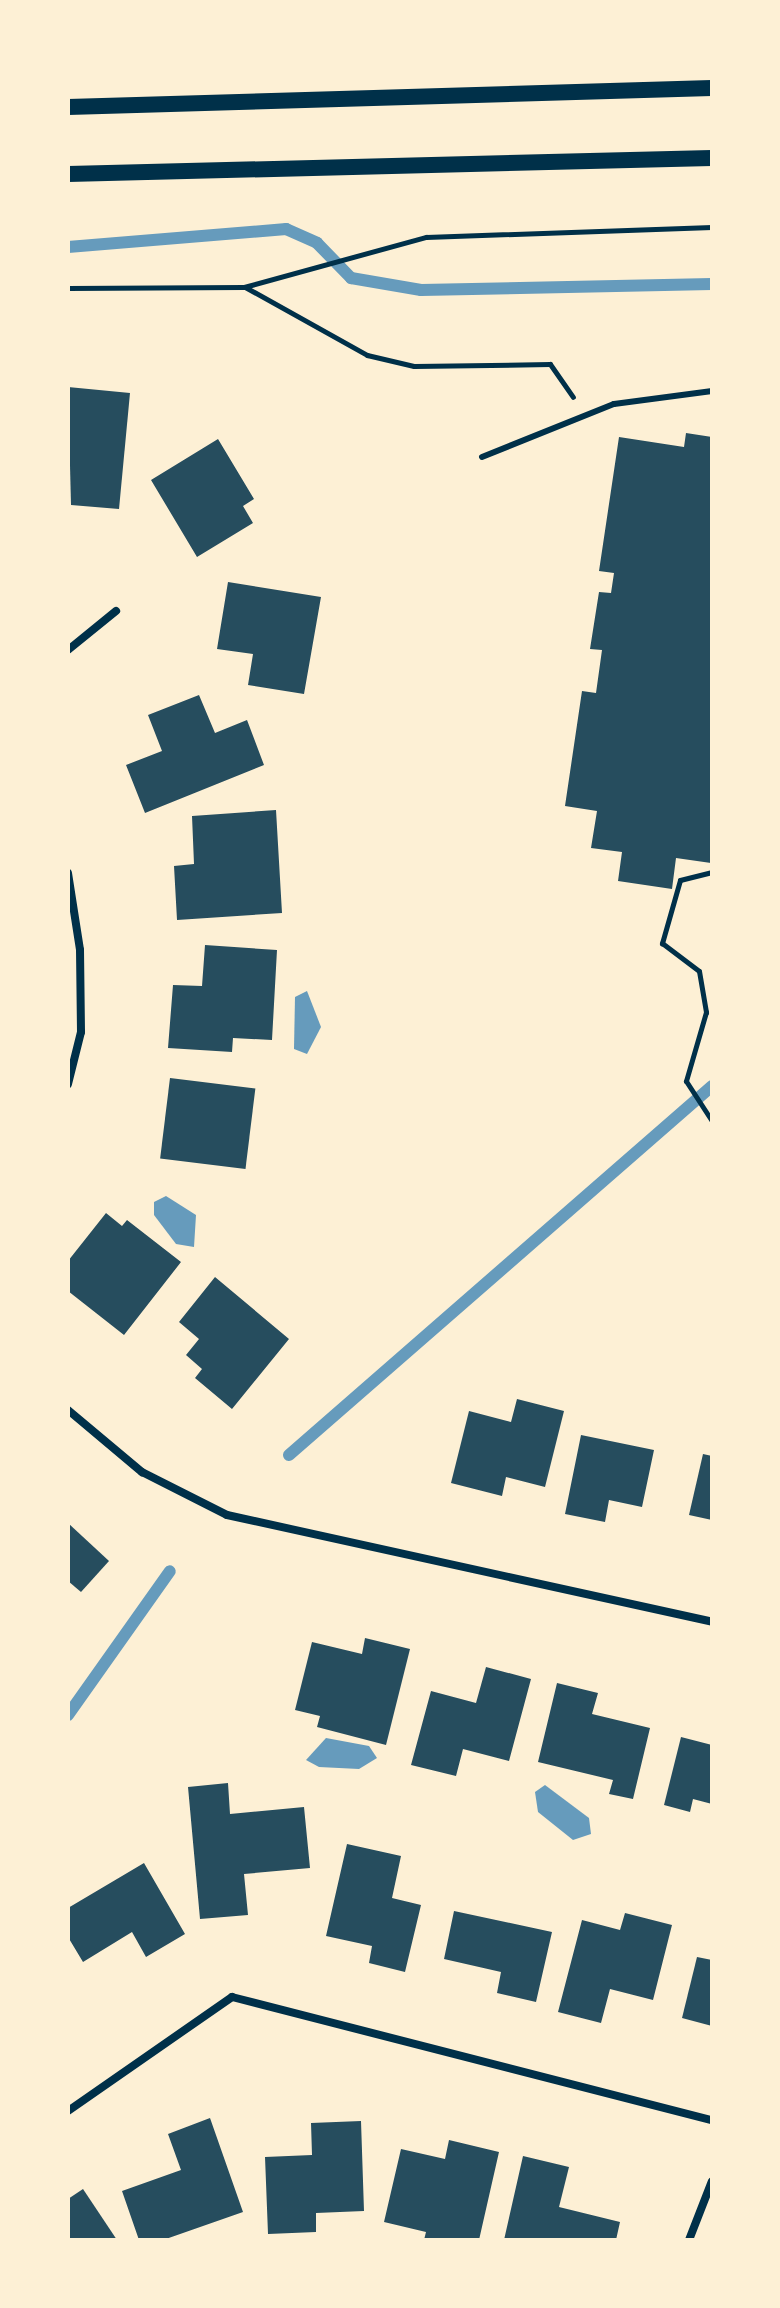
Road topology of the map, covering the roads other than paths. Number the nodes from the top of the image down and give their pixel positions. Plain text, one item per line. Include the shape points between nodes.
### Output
1 (712, 88) edge
2 (68, 107) edge
3 (712, 158) edge
4 (68, 174) edge
5 (712, 391) edge
6 (482, 457) dead end
7 (116, 611) dead end
8 (68, 650) edge
9 (68, 873) edge
10 (68, 1084) edge
11 (68, 1410) edge
12 (712, 1622) edge
13 (68, 2111) edge
14 (712, 2120) edge
15 (712, 2181) edge
16 (689, 2240) edge

1 - 2 main road
3 - 4 main road
5 - 6 lane via 583,415
7 - 8 street
9 - 10 street via 80,950 81,1032
11 - 12 street via 142,1472 227,1515
13 - 14 street via 232,1997
15 - 16 street

